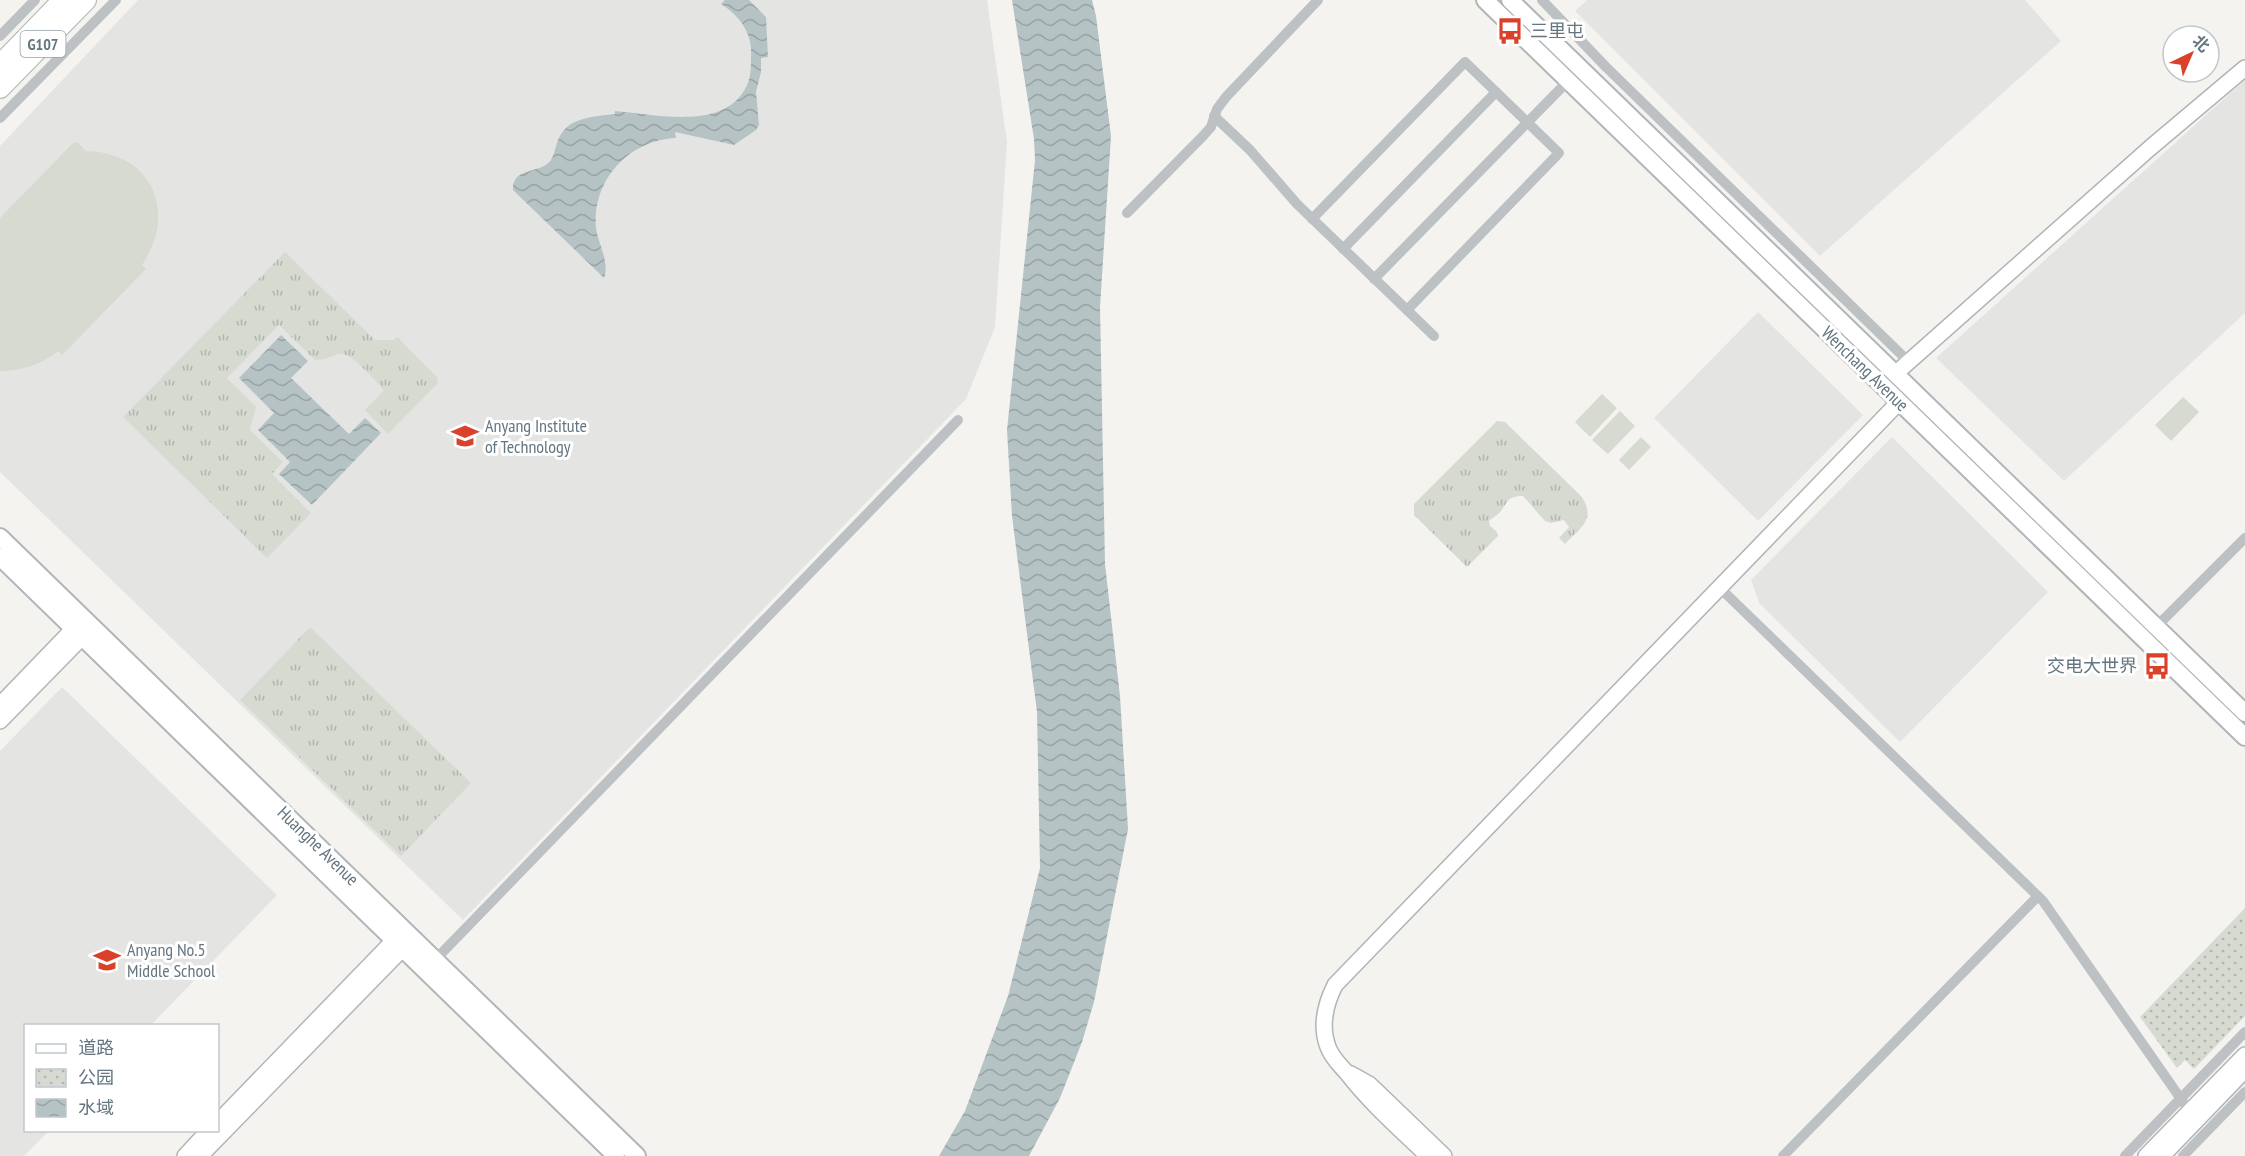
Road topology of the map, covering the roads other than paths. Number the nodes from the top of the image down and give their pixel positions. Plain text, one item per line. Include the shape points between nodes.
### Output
1 (35, 0) edge
2 (63, 0) edge
3 (86, 0) edge
4 (116, 0) edge
5 (1318, 0) edge
6 (1485, 0) edge
7 (1510, 0) edge
8 (1542, 0) edge
9 (0, 36) edge
10 (0, 65) edge
11 (2245, 68) edge
12 (1568, 81) junction
13 (0, 88) edge
14 (1496, 92) junction
15 (1214, 116) junction
16 (0, 118) edge
17 (1527, 122) junction
18 (1127, 213) dead end
19 (1312, 219) junction
20 (1343, 249) junction
21 (1374, 279) junction
22 (1407, 310) junction
23 (1434, 336) dead end
24 (1909, 362) junction
25 (1895, 374) junction
26 (1899, 402) junction
27 (958, 420) dead end
28 (0, 537) edge
29 (2245, 538) edge
30 (0, 557) edge
31 (1720, 588) junction
32 (2156, 627) junction
33 (83, 628) junction
34 (0, 705) edge
35 (2245, 713) edge
36 (0, 722) edge
37 (2245, 737) edge
38 (2038, 896) junction
39 (403, 939) junction
40 (435, 960) junction
41 (2245, 1032) edge
42 (2245, 1054) edge
43 (1346, 1071) junction
44 (2245, 1071) edge
45 (2245, 1092) edge
46 (2185, 1105) junction
47 (219, 1121) edge
48 (208, 1132) edge
49 (185, 1156) edge
50 (200, 1156) edge
51 (615, 1156) edge
52 (637, 1156) edge
53 (1428, 1156) edge
54 (1444, 1156) edge
55 (1783, 1156) edge
56 (2125, 1156) edge
57 (2146, 1156) edge
58 (2162, 1156) edge
59 (2183, 1156) edge

1 - 9 street
2 - 10 highway, G107
3 - 13 highway, G107
4 - 16 street
5 - 15 street via 1226,97
6 - 12 main road, Wenchang Avenue
7 - 25 main road, Wenchang Avenue
8 - 24 street
11 - 24 street
12 - 17 street
12 - 26 main road, Wenchang Avenue
14 - 17 street
14 - 19 street via 1465,62
14 - 20 street
15 - 18 street via 1203,136
15 - 19 street
17 - 21 street
17 - 22 street via 1559,153
19 - 20 street
20 - 21 street
21 - 22 street
22 - 23 street
24 - 25 street
25 - 32 main road, Wenchang Avenue
26 - 31 street
26 - 37 main road, Wenchang Avenue
27 - 40 street
28 - 33 main road, Huanghe Avenue
29 - 32 street
30 - 33 main road, Huanghe Avenue
31 - 38 street
31 - 43 street via 1335,985 1328,1000 1324,1029 1332,1056
32 - 35 main road, Wenchang Avenue
33 - 34 street
33 - 36 street
33 - 39 main road, Huanghe Avenue
38 - 46 street
38 - 55 street
39 - 40 main road, Huanghe Avenue
39 - 47 street
39 - 50 street
39 - 51 main road, Huanghe Avenue
40 - 52 main road, Huanghe Avenue
41 - 46 street
42 - 46 street
43 - 53 street via 1361,1092
43 - 54 street via 1369,1084
44 - 58 street
45 - 59 street
46 - 56 street
46 - 57 street
48 - 49 street

